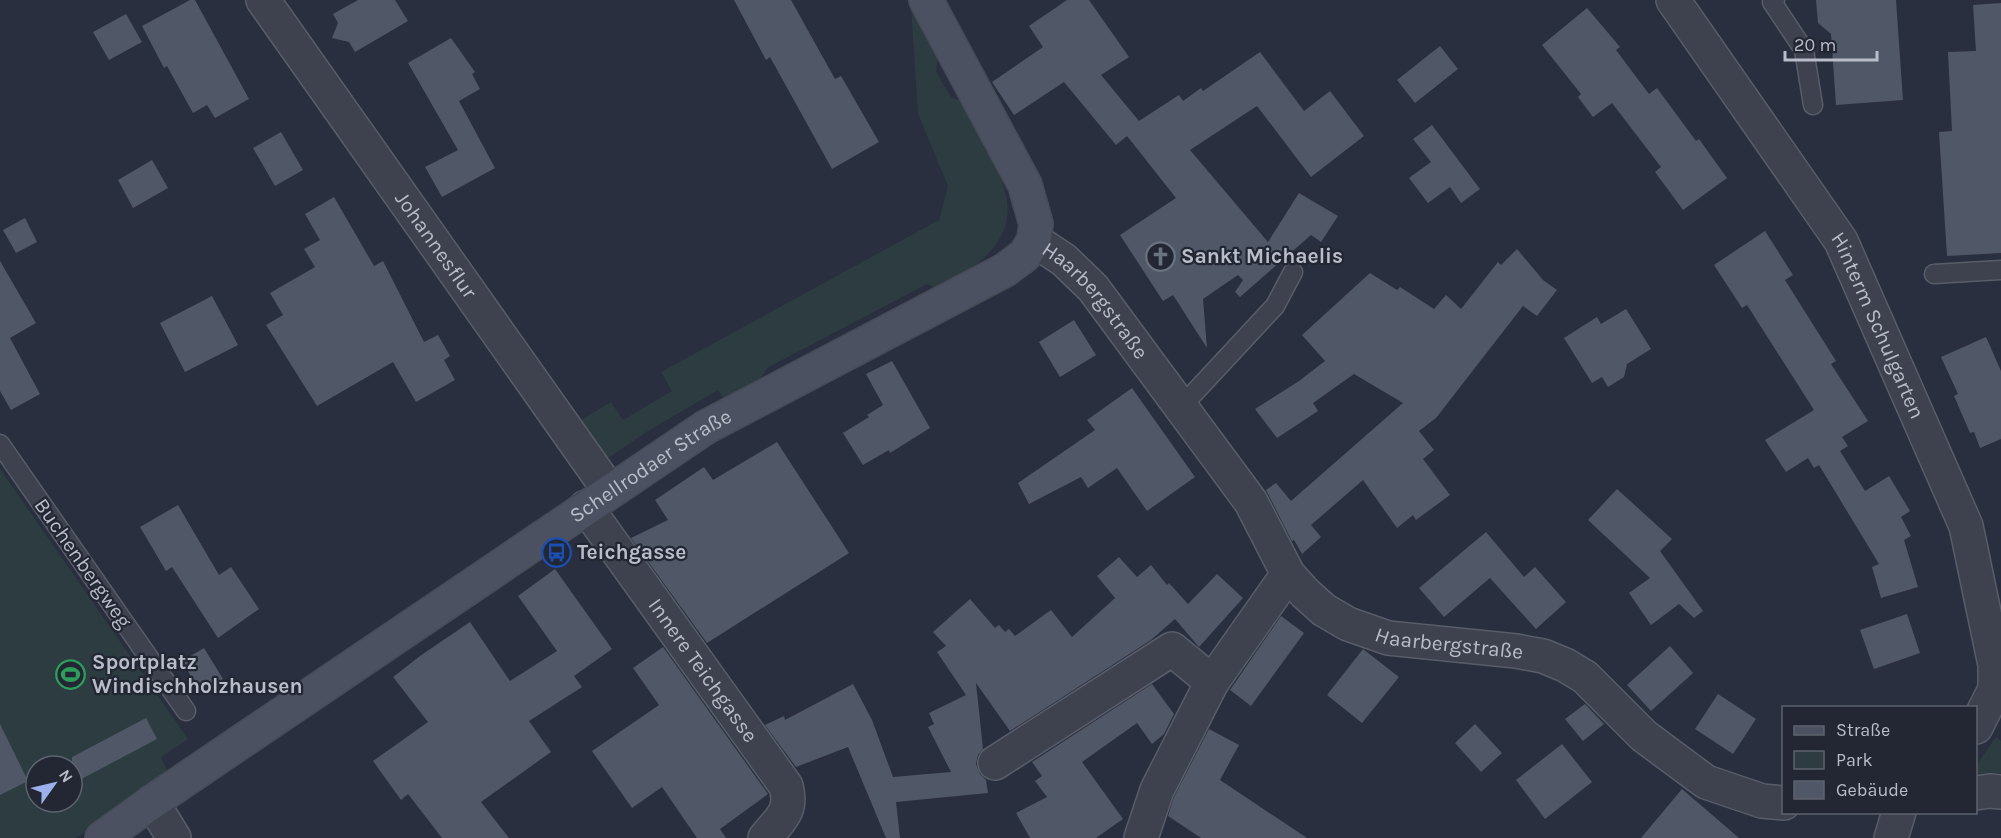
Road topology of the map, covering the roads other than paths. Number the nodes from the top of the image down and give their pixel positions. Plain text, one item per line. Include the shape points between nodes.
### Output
1 (263, 0) edge
2 (926, 0) edge
3 (1673, 0) edge
4 (1775, 0) edge
5 (1813, 105) dead end
6 (1034, 240) junction
7 (2001, 270) edge
8 (1293, 272) dead end
9 (1934, 274) dead end
10 (1181, 407) junction
11 (0, 444) edge
12 (598, 499) junction
13 (1288, 574) junction
14 (1212, 682) junction
15 (1998, 700) edge
16 (186, 711) dead end
17 (1977, 726) edge
18 (995, 763) dead end
19 (2001, 792) edge
20 (1977, 793) edge
21 (152, 802) junction
22 (1782, 803) edge
23 (1899, 814) edge
24 (102, 838) edge
25 (174, 838) edge
26 (765, 838) edge
27 (1140, 838) edge
28 (1891, 838) edge

1 - 12 street, Johannesflur
2 - 6 street, Haarbergstraße via 1025,185 1036,224
3 - 15 street, Hinterm Schulgarten via 1841,241 1966,526 1995,664
4 - 5 lane via 1772,2 1804,50
6 - 10 street, Haarbergstraße via 1064,260 1093,288
6 - 12 street, Schellrodaer Straße via 1025,255 1005,270 706,427
7 - 9 lane
8 - 10 lane via 1275,306
10 - 13 street, Haarbergstraße via 1251,502
11 - 16 lane, Buchenbergweg
12 - 21 street, Schellrodaer Straße
12 - 26 street, Innere Teichgasse via 786,786 790,800 784,815
13 - 14 street
13 - 22 street, Haarbergstraße via 1324,610 1365,631 1388,638 1516,651 1565,665 1585,677 1644,736 1706,782 1762,801
14 - 18 street via 1172,649
14 - 27 street via 1157,790
15 - 17 street, Hinterm Schulgarten
19 - 20 street
21 - 24 street, Schellrodaer Straße
21 - 25 street
23 - 28 street

